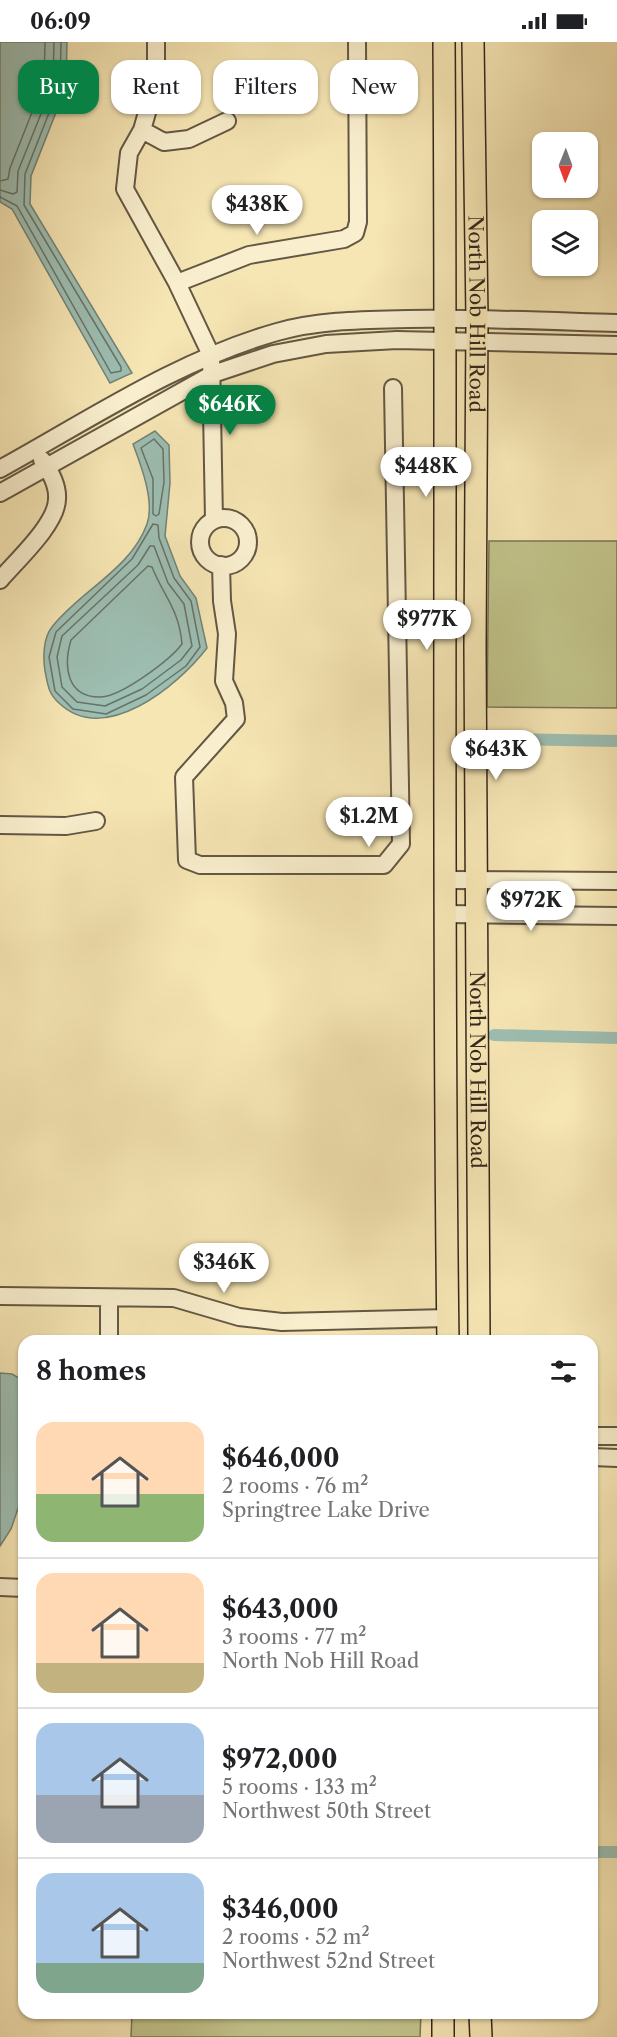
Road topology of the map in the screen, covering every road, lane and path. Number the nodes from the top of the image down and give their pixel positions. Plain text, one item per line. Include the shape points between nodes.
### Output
1 (156, 42) edge
2 (357, 42) edge
3 (444, 42) edge
4 (473, 42) edge
5 (227, 121) dead end
6 (142, 130) junction
7 (177, 283) junction
8 (446, 318) junction
9 (477, 318) junction
10 (617, 323) edge
11 (446, 342) junction
12 (476, 342) junction
13 (617, 345) edge
14 (211, 355) junction
15 (213, 374) junction
16 (393, 388) dead end
17 (36, 449) junction
18 (47, 467) junction
19 (0, 469) edge
20 (0, 493) edge
21 (214, 520) junction
22 (221, 565) junction
23 (0, 580) edge
24 (96, 821) dead end
25 (0, 825) edge
26 (446, 880) junction
27 (478, 880) junction
28 (617, 881) edge
29 (445, 914) junction
30 (476, 914) junction
31 (617, 916) edge
32 (0, 1296) edge
33 (109, 1298) junction
34 (448, 1318) junction
35 (109, 1335) edge
36 (448, 1335) edge
37 (479, 1335) edge
38 (598, 1436) edge
39 (617, 1436) edge
40 (598, 1457) edge
41 (617, 1458) edge
42 (0, 1587) edge
43 (18, 1588) edge
44 (443, 2019) edge
45 (480, 2019) edge
46 (443, 2037) edge
47 (481, 2037) edge

1 - 6 street via 156,73
2 - 7 street via 355,233 344,239 249,255
3 - 8 main road, North Nob Hill Road
4 - 9 main road, North Nob Hill Road
5 - 6 street via 189,139 164,142
6 - 7 street via 129,153 124,189
7 - 14 street
8 - 9 street
8 - 11 main road, North Nob Hill Road
8 - 14 street via 316,324 279,331
9 - 10 street
9 - 12 main road, North Nob Hill Road
11 - 12 street
11 - 15 street via 326,344 273,354
11 - 26 main road, North Nob Hill Road
12 - 13 street
12 - 27 main road, North Nob Hill Road
14 - 15 street
14 - 17 street
15 - 18 street
15 - 21 street
16 - 22 street via 400,844 384,865 200,865 187,860 184,777 236,719 224,681 227,634
17 - 18 street
17 - 19 street
18 - 20 street
18 - 23 street via 57,500 53,517
21 - 22 street via 205,527 200,542 205,557
21 - 22 street via 234,520 246,531 248,539 240,560
24 - 25 street via 66,826
26 - 27 street
26 - 29 main road, North Nob Hill Road
27 - 28 street
27 - 30 main road, North Nob Hill Road
29 - 30 street
29 - 34 main road, North Nob Hill Road
30 - 31 street
30 - 37 main road, North Nob Hill Road
32 - 33 street
33 - 34 street via 174,1298 239,1317 282,1322
33 - 35 street
34 - 36 main road, North Nob Hill Road
38 - 39 street
40 - 41 street
42 - 43 street
44 - 46 main road
45 - 47 main road

